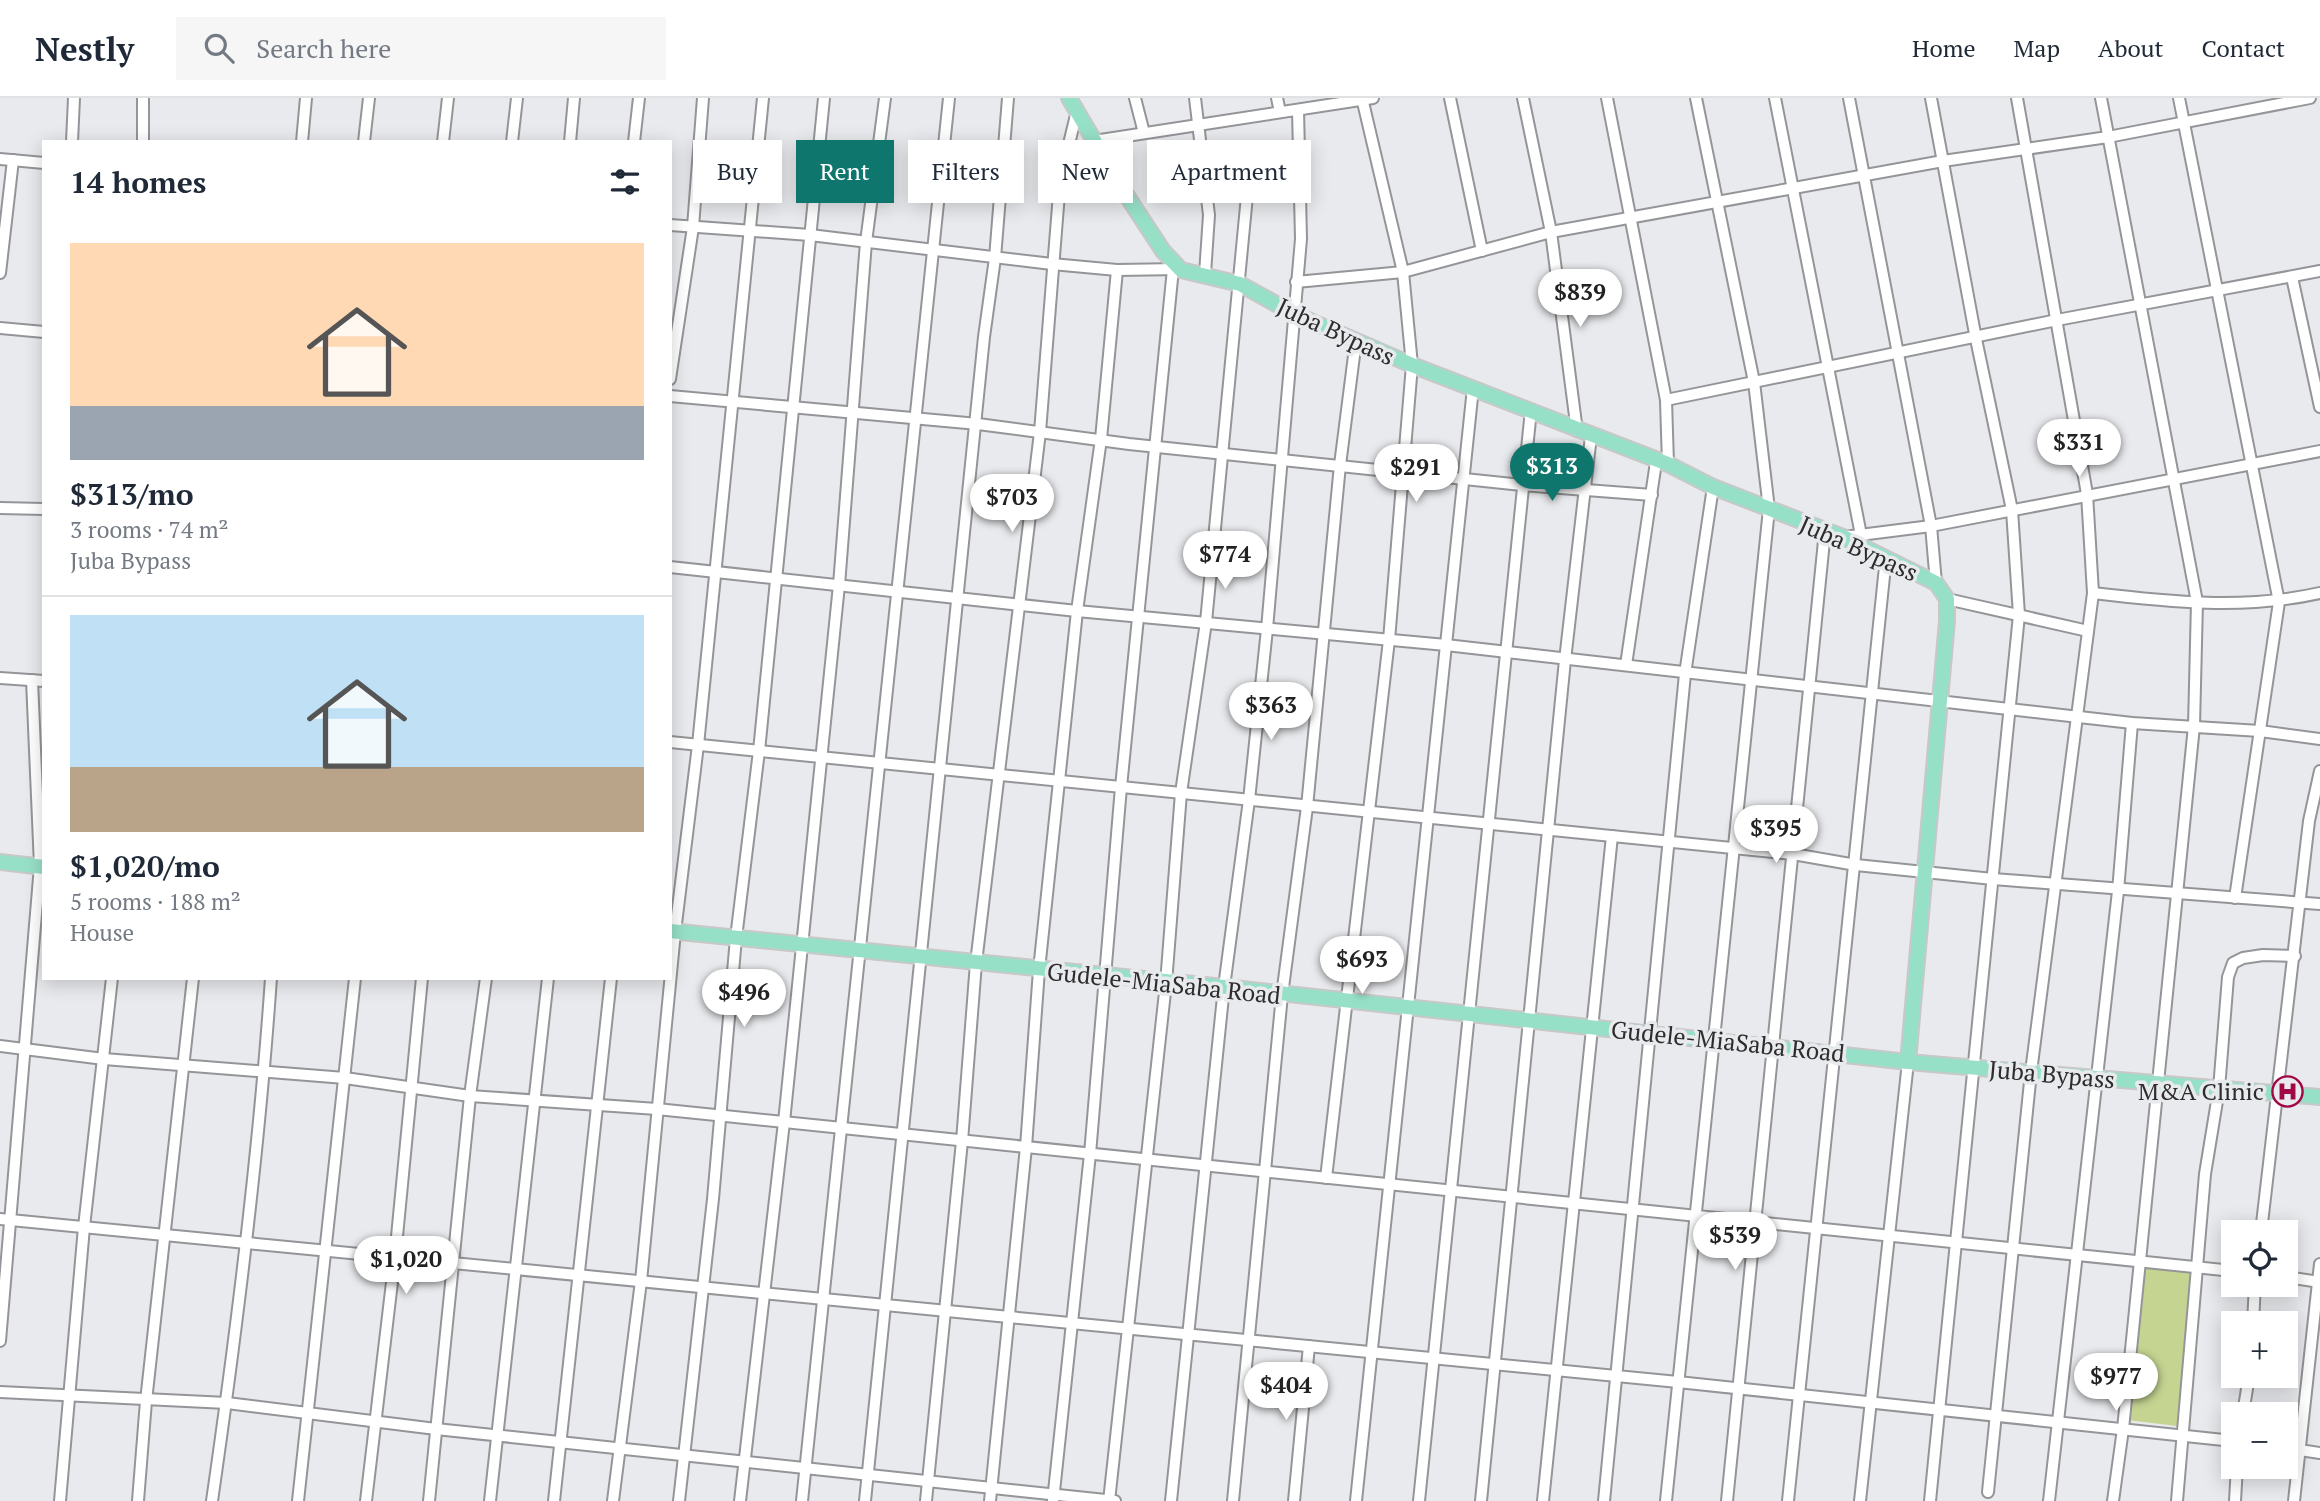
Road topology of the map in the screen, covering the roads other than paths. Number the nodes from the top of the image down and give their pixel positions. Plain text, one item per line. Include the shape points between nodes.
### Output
1 (75, 98) edge
2 (143, 98) edge
3 (306, 98) edge
4 (369, 98) edge
5 (448, 98) edge
6 (517, 98) edge
7 (574, 98) edge
8 (639, 98) edge
9 (703, 98) edge
10 (762, 98) edge
11 (824, 98) edge
12 (885, 98) edge
13 (949, 98) edge
14 (1008, 98) edge
15 (1135, 98) edge
16 (1195, 98) edge
17 (1277, 98) edge
18 (1450, 98) edge
19 (1523, 98) edge
20 (1607, 98) edge
21 (1696, 98) edge
22 (1775, 98) edge
23 (1849, 98) edge
24 (1931, 98) edge
25 (2017, 98) edge
26 (2101, 98) edge
27 (2179, 98) edge
28 (2310, 98) edge
29 (1366, 99) edge
30 (1073, 104) edge
31 (2259, 104) edge
32 (1298, 110) junction
33 (1280, 112) junction
34 (2184, 121) junction
35 (1200, 123) junction
36 (1144, 133) junction
37 (2108, 137) junction
38 (72, 140) edge
39 (143, 140) edge
40 (302, 140) edge
41 (365, 140) edge
42 (443, 140) edge
43 (512, 140) edge
44 (570, 140) edge
45 (634, 140) edge
46 (1093, 140) edge
47 (1100, 140) edge
48 (2026, 149) junction
49 (0, 159) edge
50 (13, 160) junction
51 (1943, 161) junction
52 (42, 163) edge
53 (1864, 176) junction
54 (1793, 189) junction
55 (1133, 203) edge
56 (1246, 203) edge
57 (1719, 203) junction
58 (1629, 218) junction
59 (672, 225) edge
60 (693, 227) junction
61 (751, 230) junction
62 (1551, 232) junction
63 (810, 235) junction
64 (866, 242) junction
65 (932, 249) junction
66 (1482, 251) junction
67 (995, 258) junction
68 (1052, 264) junction
69 (1177, 269) junction
70 (1117, 270) junction
71 (2320, 271) edge
72 (1403, 272) junction
73 (0, 273) edge
74 (1205, 274) junction
75 (2292, 276) junction
76 (1296, 282) junction
77 (1240, 284) junction
78 (2218, 290) junction
79 (2139, 305) junction
80 (1294, 314) junction
81 (2057, 320) junction
82 (0, 328) edge
83 (42, 332) edge
84 (1976, 339) junction
85 (1356, 340) junction
86 (1898, 355) junction
87 (1412, 365) junction
88 (672, 366) edge
89 (1827, 367) junction
90 (1754, 382) junction
91 (1473, 388) junction
92 (672, 396) edge
93 (734, 400) junction
94 (1666, 400) junction
95 (791, 407) junction
96 (2320, 407) edge
97 (1531, 410) junction
98 (853, 412) junction
99 (915, 419) junction
100 (978, 424) junction
101 (1040, 432) junction
102 (1584, 433) junction
103 (1101, 439) junction
104 (1157, 445) junction
105 (2320, 451) edge
106 (1223, 453) junction
107 (1281, 458) junction
108 (1662, 463) junction
109 (1340, 465) junction
110 (2250, 466) junction
111 (1403, 471) junction
112 (1464, 478) junction
113 (2174, 481) junction
114 (1522, 485) junction
115 (1713, 487) junction
116 (1585, 489) junction
117 (2087, 494) junction
118 (1652, 495) junction
119 (0, 508) edge
120 (42, 509) edge
121 (1769, 509) junction
122 (2012, 510) junction
123 (1931, 526) junction
124 (1825, 531) junction
125 (1861, 535) junction
126 (1843, 537) junction
127 (1886, 557) junction
128 (672, 567) edge
129 (716, 572) junction
130 (775, 577) junction
131 (1936, 583) junction
132 (839, 586) junction
133 (897, 591) junction
134 (2093, 593) junction
135 (2320, 593) edge
136 (958, 598) junction
137 (1947, 599) junction
138 (2197, 602) junction
139 (2280, 602) junction
140 (1020, 604) junction
141 (1077, 611) junction
142 (2019, 615) junction
143 (1139, 617) junction
144 (1206, 622) junction
145 (1267, 629) junction
146 (2088, 631) junction
147 (1326, 634) junction
148 (1389, 640) junction
149 (1446, 645) junction
150 (1507, 653) junction
151 (1565, 660) junction
152 (1626, 665) junction
153 (1685, 674) junction
154 (0, 678) edge
155 (32, 680) junction
156 (42, 681) edge
157 (1751, 682) junction
158 (1810, 688) junction
159 (1874, 695) junction
160 (1938, 701) junction
161 (2010, 710) junction
162 (2076, 716) junction
163 (2132, 723) junction
164 (2194, 726) junction
165 (2260, 731) junction
166 (2320, 739) edge
167 (672, 742) edge
168 (698, 745) junction
169 (759, 751) junction
170 (820, 757) junction
171 (879, 765) junction
172 (941, 769) junction
173 (2320, 771) edge
174 (998, 775) junction
175 (1060, 781) junction
176 (1121, 787) junction
177 (1181, 793) junction
178 (1249, 800) junction
179 (1307, 807) junction
180 (1368, 812) junction
181 (1428, 818) junction
182 (1490, 824) junction
183 (1550, 832) junction
184 (1612, 836) junction
185 (1669, 842) junction
186 (1734, 848) junction
187 (1793, 854) junction
188 (0, 862) edge
189 (1856, 865) junction
190 (42, 866) edge
191 (1924, 872) junction
192 (1993, 879) junction
193 (2055, 885) junction
194 (2118, 891) junction
195 (2176, 894) junction
196 (2235, 898) junction
197 (2301, 902) junction
198 (2320, 904) edge
199 (673, 932) edge
200 (736, 938) junction
201 (800, 945) junction
202 (859, 951) junction
203 (2295, 956) junction
204 (920, 957) junction
205 (976, 963) junction
206 (1039, 970) junction
207 (1105, 976) junction
208 (112, 980) edge
209 (194, 980) edge
210 (271, 980) edge
211 (355, 980) edge
212 (422, 980) edge
213 (486, 980) edge
214 (548, 980) edge
215 (611, 980) edge
216 (669, 980) edge
217 (1166, 983) junction
218 (1224, 987) junction
219 (1282, 995) junction
220 (1345, 1001) junction
221 (1408, 1008) junction
222 (1470, 1014) junction
223 (1531, 1020) junction
224 (1592, 1027) junction
225 (1650, 1033) junction
226 (1714, 1040) junction
227 (0, 1046) edge
228 (1773, 1046) junction
229 (23, 1048) junction
230 (1837, 1052) junction
231 (104, 1059) junction
232 (1908, 1062) junction
233 (185, 1065) junction
234 (1975, 1068) junction
235 (264, 1070) junction
236 (2031, 1072) junction
237 (345, 1078) junction
238 (2097, 1078) junction
239 (2157, 1083) junction
240 (410, 1088) junction
241 (2219, 1089) junction
242 (2279, 1094) junction
243 (470, 1096) junction
244 (2320, 1097) edge
245 (536, 1101) junction
246 (600, 1104) junction
247 (657, 1109) junction
248 (720, 1116) junction
249 (784, 1122) junction
250 (841, 1128) junction
251 (901, 1134) junction
252 (962, 1141) junction
253 (1026, 1147) junction
254 (1090, 1154) junction
255 (1147, 1159) junction
256 (1206, 1166) junction
257 (1264, 1172) junction
258 (1326, 1178) junction
259 (1390, 1185) junction
260 (1451, 1191) junction
261 (1512, 1197) junction
262 (1574, 1203) junction
263 (1633, 1209) junction
264 (1696, 1216) junction
265 (5, 1219) edge
266 (2263, 1220) edge
267 (1755, 1222) junction
268 (84, 1227) junction
269 (1817, 1228) junction
270 (165, 1235) junction
271 (1891, 1236) junction
272 (244, 1242) junction
273 (1954, 1242) junction
274 (2014, 1250) junction
275 (327, 1251) junction
276 (2077, 1256) junction
277 (395, 1257) junction
278 (2140, 1261) junction
279 (454, 1263) junction
280 (2320, 1264) edge
281 (2198, 1267) junction
282 (515, 1269) junction
283 (2221, 1270) edge
284 (579, 1275) junction
285 (2298, 1279) edge
286 (641, 1281) junction
287 (2319, 1282) edge
288 (702, 1287) junction
289 (764, 1293) junction
290 (823, 1299) junction
291 (884, 1305) junction
292 (943, 1311) junction
293 (1010, 1317) junction
294 (1073, 1323) junction
295 (1129, 1329) junction
296 (1190, 1335) junction
297 (1248, 1340) junction
298 (0, 1341) edge
299 (1310, 1346) junction
300 (1372, 1353) junction
301 (1434, 1358) junction
302 (1495, 1364) junction
303 (1557, 1370) junction
304 (1617, 1376) junction
305 (1678, 1382) junction
306 (1738, 1388) junction
307 (0, 1392) edge
308 (69, 1395) junction
309 (1801, 1396) junction
310 (146, 1401) junction
311 (227, 1403) junction
312 (1873, 1403) junction
313 (1941, 1411) junction
314 (306, 1415) junction
315 (1995, 1416) junction
316 (373, 1422) junction
317 (2058, 1423) junction
318 (436, 1429) junction
319 (2123, 1429) junction
320 (2184, 1434) junction
321 (497, 1435) junction
322 (2221, 1439) edge
323 (560, 1442) junction
324 (621, 1449) junction
325 (2298, 1450) joint
326 (2320, 1453) edge
327 (683, 1455) junction
328 (744, 1461) junction
329 (805, 1468) junction
330 (867, 1475) junction
331 (2236, 1479) edge
332 (2296, 1479) edge
333 (928, 1481) junction
334 (991, 1488) junction
335 (1988, 1492) dead end
336 (1053, 1498) edge
337 (60, 1501) edge
338 (138, 1501) edge
339 (212, 1501) edge
340 (298, 1501) edge
341 (366, 1501) edge
342 (429, 1501) edge
343 (490, 1501) edge
344 (554, 1501) edge
345 (613, 1501) edge
346 (679, 1501) edge
347 (740, 1501) edge
348 (802, 1501) edge
349 (865, 1501) edge
350 (926, 1501) edge
351 (990, 1501) edge
352 (1109, 1501) edge
353 (1116, 1501) edge
354 (1171, 1501) edge
355 (1234, 1501) edge
356 (1294, 1501) edge
357 (1356, 1501) edge
358 (1419, 1501) edge
359 (1481, 1501) edge
360 (1543, 1501) edge
361 (1604, 1501) edge
362 (1666, 1501) edge
363 (1727, 1501) edge
364 (1788, 1501) edge
365 (1860, 1501) edge
366 (1930, 1501) edge
367 (2049, 1501) edge
368 (2113, 1501) edge
369 (2176, 1501) edge
370 (2235, 1501) edge
371 (2294, 1501) edge

1 - 38 street
2 - 39 street
3 - 40 street
4 - 41 street
5 - 42 street
6 - 43 street
7 - 44 street
8 - 45 street
9 - 60 street
10 - 61 street
11 - 63 street
12 - 64 street
13 - 65 street
14 - 67 street
15 - 36 street
16 - 35 street
17 - 33 street
18 - 66 street
19 - 62 street
20 - 58 street
21 - 57 street
22 - 54 street
23 - 53 street
24 - 51 street
25 - 48 street
26 - 37 street
27 - 34 street
28 - 31 street
29 - 32 street
29 - 72 street
30 - 46 main road
30 - 68 street
31 - 34 street
32 - 33 street
32 - 76 street via 1301,239
33 - 35 street
34 - 37 street
34 - 78 street
35 - 36 street
35 - 74 street via 1209,215
36 - 47 street
37 - 48 street
37 - 79 street
48 - 51 street
48 - 81 street
49 - 50 street
50 - 52 street
50 - 73 street
51 - 53 street
51 - 84 street
53 - 54 street
53 - 86 street
54 - 57 street
54 - 89 street
55 - 69 main road
56 - 77 street
57 - 58 street
57 - 90 street
58 - 62 street
58 - 94 street
59 - 60 street
60 - 61 street
60 - 88 street
61 - 63 street
61 - 93 street
62 - 66 street
62 - 102 street
63 - 64 street
63 - 95 street
64 - 65 street
64 - 98 street
65 - 67 street
65 - 99 street
66 - 72 street
67 - 68 street
67 - 100 street
68 - 70 street
68 - 101 street
69 - 70 street
69 - 74 main road, Juba Bypass
69 - 104 street
70 - 103 street
71 - 75 street
72 - 76 street
72 - 87 street
74 - 77 main road, Juba Bypass
75 - 78 street
75 - 96 street
76 - 80 street
77 - 80 main road, Juba Bypass
77 - 106 street
78 - 79 street
78 - 110 street
79 - 81 street
79 - 113 street
80 - 85 main road, Juba Bypass
80 - 107 street
81 - 84 street
81 - 117 street
82 - 83 street
84 - 86 street
84 - 122 street
85 - 87 main road, Juba Bypass
85 - 109 street
86 - 89 street
86 - 123 street
87 - 91 main road, Juba Bypass
87 - 111 street
89 - 90 street
89 - 125 street
90 - 94 street
90 - 121 street
91 - 97 main road, Juba Bypass
91 - 112 street
92 - 93 street
93 - 95 street
93 - 129 street
94 - 108 street
95 - 98 street
95 - 130 street
97 - 102 main road, Juba Bypass
97 - 114 street
98 - 99 street
98 - 132 street
99 - 100 street
99 - 133 street
100 - 101 street
100 - 136 street
101 - 103 street
101 - 140 street
102 - 108 main road, Juba Bypass
102 - 116 street
103 - 104 street
103 - 141 street
104 - 106 street
104 - 143 street
105 - 110 street
106 - 107 street
106 - 144 street
107 - 109 street
107 - 145 street
108 - 115 main road, Juba Bypass
108 - 118 street
109 - 111 street
109 - 147 street
110 - 113 street
110 - 139 street
111 - 112 street
111 - 148 street
112 - 114 street
112 - 149 street
113 - 117 street
113 - 138 street
114 - 116 street
114 - 150 street
115 - 121 main road, Juba Bypass
115 - 153 street
116 - 118 street
116 - 151 street
117 - 122 street
117 - 134 street
118 - 152 street
119 - 120 street
121 - 124 main road, Juba Bypass
121 - 157 street
122 - 123 street
122 - 142 street
123 - 125 street
123 - 131 street
124 - 126 main road, Juba Bypass
124 - 158 street
125 - 126 street
126 - 127 main road, Juba Bypass
127 - 131 main road, Juba Bypass
127 - 159 street
128 - 129 street
129 - 130 street
129 - 168 street
130 - 132 street
130 - 169 street
131 - 137 main road, Juba Bypass
132 - 133 street
132 - 170 street
133 - 136 street
133 - 171 street
134 - 138 street
134 - 146 street
135 - 139 street
136 - 140 street
136 - 172 street
137 - 142 street
137 - 160 main road
138 - 139 street
138 - 164 street
139 - 165 street
140 - 141 street
140 - 174 street
141 - 143 street
141 - 175 street
142 - 146 street
142 - 161 street
143 - 144 street
143 - 176 street
144 - 145 street
144 - 177 street
145 - 147 street
145 - 178 street
146 - 162 street
147 - 148 street
147 - 179 street
148 - 149 street
148 - 180 street
149 - 150 street
149 - 181 street
150 - 151 street
150 - 182 street
151 - 152 street
151 - 183 street
152 - 153 street
153 - 157 street
153 - 185 street
154 - 155 street
155 - 156 street
155 - 190 street
157 - 158 street
157 - 186 street
158 - 159 street
158 - 187 street
159 - 160 street
159 - 189 street
160 - 161 street
160 - 191 main road
161 - 162 street
161 - 192 street
162 - 163 street
162 - 193 street
163 - 164 street
163 - 194 street
164 - 165 street
164 - 195 street
165 - 166 street
165 - 196 street
167 - 168 street
168 - 169 street
168 - 199 street
169 - 170 street
169 - 200 street
170 - 171 street
170 - 201 street
171 - 172 street
171 - 202 street
172 - 174 street
172 - 204 street
173 - 197 street via 2309,821
174 - 175 street
174 - 205 street
175 - 176 street
175 - 206 street
176 - 177 street
176 - 207 street
177 - 178 street
177 - 217 street
178 - 179 street
178 - 218 street
179 - 180 street
179 - 219 street
180 - 181 street
180 - 220 street
181 - 182 street
181 - 221 street
182 - 183 street
182 - 222 street
183 - 184 street
183 - 223 street
184 - 185 street
184 - 224 street
185 - 186 street
185 - 225 street
186 - 187 street
186 - 226 street
187 - 189 street
187 - 228 street
188 - 190 main road
189 - 191 street
189 - 230 street
190 - 229 street
191 - 192 street
191 - 232 main road
192 - 193 street
192 - 234 street
193 - 194 street
193 - 236 street
194 - 195 street
194 - 238 street
195 - 196 street
195 - 239 street
196 - 197 street
197 - 198 street
197 - 203 street
199 - 200 main road, Gudele-MiaSaba Road
200 - 201 main road, Gudele-MiaSaba Road
200 - 248 street
201 - 202 main road, Gudele-MiaSaba Road
201 - 249 street
202 - 204 main road, Gudele-MiaSaba Road
202 - 250 street
203 - 241 street via 2263,955 2233,963
203 - 242 street
204 - 205 main road, Gudele-MiaSaba Road
204 - 251 street
205 - 206 main road, Gudele-MiaSaba Road
205 - 252 street
206 - 207 main road, Gudele-MiaSaba Road
206 - 253 street
207 - 217 main road, Gudele-MiaSaba Road
207 - 254 street
208 - 231 street
209 - 233 street
210 - 235 street
211 - 237 street
212 - 240 street
213 - 243 street
214 - 245 street
215 - 246 street
216 - 247 street
217 - 218 main road, Gudele-MiaSaba Road
217 - 255 street
218 - 219 main road, Gudele-MiaSaba Road
218 - 256 street
219 - 220 main road, Gudele-MiaSaba Road
219 - 257 street
220 - 221 main road, Gudele-MiaSaba Road
220 - 258 street
221 - 222 main road, Gudele-MiaSaba Road
221 - 259 street
222 - 223 main road, Gudele-MiaSaba Road
222 - 260 street
223 - 224 main road, Gudele-MiaSaba Road
223 - 261 street
224 - 225 main road, Gudele-MiaSaba Road
224 - 262 street
225 - 226 main road, Gudele-MiaSaba Road
225 - 263 street
226 - 228 main road, Gudele-MiaSaba Road
226 - 264 street
227 - 229 street
228 - 230 main road, Gudele-MiaSaba Road
228 - 267 street
229 - 231 street
229 - 265 street
230 - 232 main road, Gudele-MiaSaba Road
230 - 269 street
231 - 233 street
231 - 268 street
232 - 234 main road, Juba Bypass
232 - 271 street
233 - 235 street
233 - 270 street
234 - 236 main road, Juba Bypass
234 - 273 street
235 - 237 street
235 - 272 street
236 - 238 main road, Juba Bypass
236 - 274 street
237 - 240 street
237 - 275 street
238 - 239 main road, Juba Bypass
238 - 276 street
239 - 241 main road, Juba Bypass
239 - 278 street
240 - 243 street
240 - 277 street
241 - 242 main road, Juba Bypass
241 - 281 street via 2205,1174
242 - 244 main road, Juba Bypass
242 - 266 street
243 - 245 street
243 - 279 street
245 - 246 street
245 - 282 street
246 - 247 street
246 - 284 street
247 - 248 street
247 - 286 street
248 - 249 street
248 - 288 street
249 - 250 street
249 - 289 street
250 - 251 street
250 - 290 street
251 - 252 street
251 - 291 street
252 - 253 street
252 - 292 street
253 - 254 street
253 - 293 street
254 - 255 street
254 - 294 street
255 - 256 street
255 - 295 street
256 - 257 street
256 - 296 street
257 - 258 street
257 - 297 street
258 - 259 street
259 - 260 street
259 - 300 street
260 - 261 street
260 - 301 street
261 - 262 street
261 - 302 street
262 - 263 street
262 - 303 street
263 - 264 street
263 - 304 street
264 - 267 street
264 - 305 street
265 - 268 street
265 - 298 street
267 - 269 street
267 - 306 street
268 - 270 street
268 - 308 street
269 - 271 street
269 - 309 street
270 - 272 street
270 - 310 street
271 - 273 street
271 - 312 street
272 - 275 street
272 - 311 street
273 - 274 street
273 - 313 street
274 - 276 street
274 - 315 street
275 - 277 street
275 - 314 street
276 - 278 street
276 - 317 street
277 - 279 street
277 - 316 street
278 - 281 street
278 - 319 street
279 - 282 street
279 - 318 street
280 - 287 street
281 - 283 street
281 - 320 street
282 - 284 street
282 - 321 street
284 - 286 street
284 - 323 street
285 - 287 street
286 - 288 street
286 - 324 street
287 - 325 street
288 - 289 street
288 - 327 street
289 - 290 street
289 - 328 street
290 - 291 street
290 - 329 street
291 - 292 street
291 - 330 street
292 - 293 street
292 - 333 street
293 - 294 street
293 - 334 street
294 - 295 street
294 - 336 street
295 - 296 street
295 - 352 street
296 - 297 street
296 - 354 street
297 - 299 street
297 - 355 street
299 - 300 street
299 - 356 street
300 - 301 street
300 - 357 street
301 - 302 street
301 - 358 street
302 - 303 street
302 - 359 street
303 - 304 street
303 - 360 street
304 - 305 street
304 - 361 street
305 - 306 street
305 - 362 street
306 - 309 street
306 - 363 street
307 - 308 street
308 - 310 street
308 - 337 street
309 - 312 street
309 - 364 street
310 - 311 street
310 - 338 street
311 - 314 street
311 - 339 street
312 - 313 street
312 - 365 street
313 - 315 street
313 - 366 street
314 - 316 street
314 - 340 street
315 - 317 street
315 - 335 street
316 - 318 street
316 - 341 street
317 - 319 street
317 - 367 street
318 - 321 street
318 - 342 street
319 - 320 street
319 - 368 street
320 - 322 street
320 - 369 street
321 - 323 street
321 - 343 street
323 - 324 street
323 - 344 street
324 - 327 street
324 - 345 street
325 - 326 street
327 - 328 street
327 - 346 street
328 - 329 street
328 - 347 street
329 - 330 street
329 - 348 street
330 - 333 street
330 - 349 street
331 - 370 street
332 - 371 street
333 - 334 street
333 - 350 street
334 - 336 street
334 - 351 street
336 - 352 street
352 - 353 street

